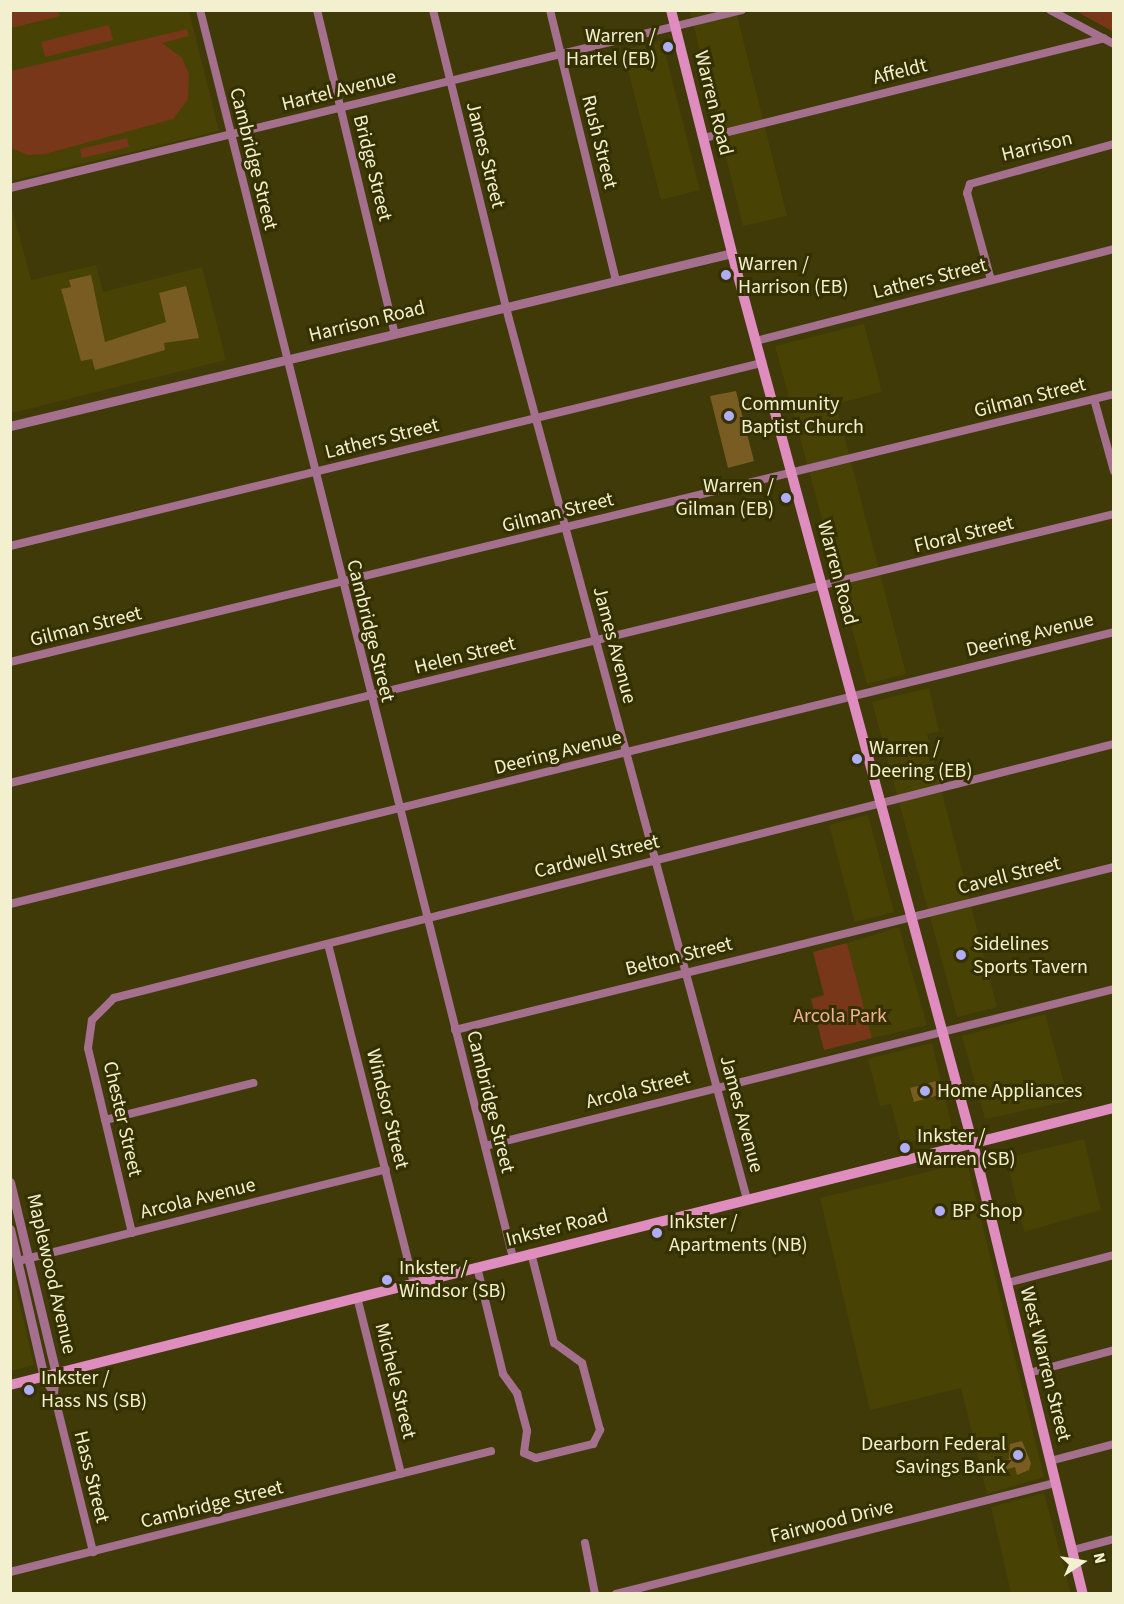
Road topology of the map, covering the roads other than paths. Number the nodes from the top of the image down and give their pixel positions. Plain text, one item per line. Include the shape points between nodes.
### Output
1 (200, 10) edge
2 (317, 10) edge
3 (433, 10) edge
4 (550, 10) edge
5 (671, 10) edge
6 (742, 10) edge
7 (1050, 10) edge
8 (676, 27) junction
9 (1104, 38) junction
10 (1113, 44) edge
11 (561, 54) junction
12 (450, 81) junction
13 (340, 107) junction
14 (230, 135) junction
15 (704, 138) junction
16 (1113, 144) edge
17 (10, 188) edge
18 (1113, 249) edge
19 (732, 253) junction
20 (991, 280) junction
21 (616, 281) junction
22 (506, 307) junction
23 (395, 334) junction
24 (756, 341) junction
25 (285, 361) junction
26 (762, 363) junction
27 (1113, 394) edge
28 (1094, 399) junction
29 (536, 419) junction
30 (10, 426) edge
31 (1113, 471) edge
32 (313, 472) junction
33 (791, 473) junction
34 (1113, 514) edge
35 (566, 528) junction
36 (10, 546) edge
37 (341, 582) junction
38 (822, 587) junction
39 (1113, 632) edge
40 (596, 642) junction
41 (10, 662) edge
42 (370, 696) junction
43 (852, 697) junction
44 (1113, 744) edge
45 (626, 753) junction
46 (10, 783) edge
47 (880, 802) junction
48 (399, 809) junction
49 (655, 859) junction
50 (1113, 867) edge
51 (10, 904) edge
52 (912, 917) junction
53 (427, 918) junction
54 (328, 944) junction
55 (685, 972) junction
56 (1113, 989) edge
57 (96, 1014) joint
58 (455, 1030) junction
59 (942, 1030) junction
60 (253, 1083) dead end
61 (716, 1087) junction
62 (1113, 1108) edge
63 (105, 1120) junction
64 (972, 1143) junction
65 (485, 1146) junction
66 (386, 1169) junction
67 (10, 1182) edge
68 (747, 1199) junction
69 (10, 1229) edge
70 (132, 1233) junction
71 (531, 1253) junction
72 (1113, 1254) edge
73 (28, 1258) junction
74 (513, 1258) junction
75 (18, 1261) junction
76 (477, 1267) junction
77 (414, 1283) junction
78 (1007, 1283) junction
79 (357, 1297) junction
80 (1113, 1350) edge
81 (1029, 1372) junction
82 (56, 1374) junction
83 (44, 1377) junction
84 (10, 1385) edge
85 (54, 1394) junction
86 (1113, 1444) edge
87 (491, 1452) dead end
88 (1050, 1461) junction
89 (401, 1474) junction
90 (1056, 1483) junction
91 (1113, 1539) edge
92 (585, 1543) dead end
93 (1073, 1550) junction
94 (93, 1552) junction
95 (10, 1572) edge
96 (595, 1593) edge
97 (616, 1593) edge
98 (1083, 1593) edge

1 - 14 street, Cambridge Street
2 - 13 street, Bridge Street
3 - 12 street, James Street
4 - 11 street, Rush Street
5 - 8 main road, Warren Road
6 - 8 street, Hartel Avenue
7 - 9 street
8 - 11 street, Hartel Avenue
8 - 15 main road, Warren Road
9 - 10 street
9 - 15 street, Affeldt
11 - 12 street, Hartel Avenue
11 - 21 street, Rush Street
12 - 13 street, Hartel Avenue
12 - 22 street, James Street
13 - 14 street, Hartel Avenue
13 - 23 street, Bridge Street
14 - 17 street, Hartel Avenue
14 - 25 street, Cambridge Street
15 - 19 main road, Warren Road
16 - 20 street, Harrison via 970,184 968,193
18 - 20 street, Lathers Street
19 - 21 street, Harrison Road
19 - 24 main road, Warren Road
20 - 24 street, Lathers Street
21 - 22 street, Harrison Road
22 - 23 street, Harrison Road
22 - 29 street, James Avenue
23 - 25 street, Harrison Road
24 - 26 main road, Warren Road
25 - 30 street, Harrison Road
25 - 32 street, Cambridge Street
26 - 29 street, Lathers Street
26 - 33 main road, Warren Road
27 - 28 street, Gilman Street
28 - 31 street
28 - 33 street, Gilman Street
29 - 32 street, Lathers Street
29 - 35 street, James Avenue
32 - 36 street, Lathers Street
32 - 37 street, Cambridge Street
33 - 35 street, Gilman Street
33 - 38 main road, Warren Road
34 - 38 street, Floral Street
35 - 37 street, Gilman Street
35 - 40 street, James Avenue
37 - 41 street, Gilman Street
37 - 42 street, Cambridge Street
38 - 40 street, Helen Street
38 - 43 main road, Warren Road
39 - 43 street, Deering Avenue
40 - 42 street, Helen Street
40 - 45 street, James Avenue
42 - 46 street, Helen Street
42 - 48 street, Cambridge Street
43 - 45 street, Deering Avenue
43 - 47 main road, Warren Road
44 - 47 street, Cardwell Street
45 - 48 street, Deering Avenue
45 - 49 street, James Avenue
47 - 49 street, Cardwell Street
47 - 52 main road, Warren Road
48 - 51 street, Deering Avenue
48 - 53 street, Cambridge Street
49 - 53 street, Cardwell Street
49 - 55 street, James Avenue
50 - 52 street, Cavell Street
52 - 55 street, Belton Street
52 - 59 main road, Warren Road
53 - 54 street, Cardwell Street
53 - 58 street, Cambridge Street
54 - 57 street, Cardwell Street via 124,995
54 - 66 street, Windsor Street
55 - 58 street, Belton Street
55 - 61 street, James Avenue
56 - 59 street, Arcola Street
57 - 63 street, Chester Street via 88,1048
58 - 65 street, Cambridge Street
59 - 61 street, Arcola Street
59 - 64 main road, Warren Road
60 - 63 street
61 - 65 street, Arcola Street
61 - 68 street, James Avenue
62 - 64 main road, Inkster Road
63 - 70 street, Chester Street
64 - 68 main road, Inkster Road
64 - 78 main road, West Warren Street
65 - 74 street, Cambridge Street
66 - 70 street, Arcola Avenue
66 - 77 street, Windsor Street
67 - 73 street, Maplewood Avenue
68 - 71 main road, Inkster Road
69 - 75 street, Maplewood Avenue
70 - 73 street, Arcola Avenue
71 - 74 main road, Inkster Road
71 - 76 street via 554,1343 582,1363 600,1430 593,1444 536,1458 524,1454 527,1431 518,1393 503,1374
72 - 78 street
73 - 75 street, Arcola Avenue
73 - 82 street, Maplewood Avenue
74 - 76 main road, Inkster Road
75 - 83 street, Maplewood Avenue
76 - 77 main road, Inkster Road
77 - 79 main road, Inkster Road
78 - 81 main road, West Warren Street
79 - 82 main road, Inkster Road
79 - 89 street, Michele Street
80 - 81 street
81 - 88 main road, West Warren Street
82 - 83 main road, Inkster Road
82 - 85 street, Hass Street
83 - 84 main road, Inkster Road
83 - 85 street
85 - 94 street, Hass Street
86 - 88 street
87 - 89 street, Cambridge Street
88 - 90 main road, West Warren Street
89 - 94 street, Cambridge Street
90 - 93 main road, West Warren Street
90 - 97 street, Fairwood Drive
91 - 93 street
92 - 96 street
93 - 98 main road, West Warren Street
94 - 95 street, Cambridge Street

